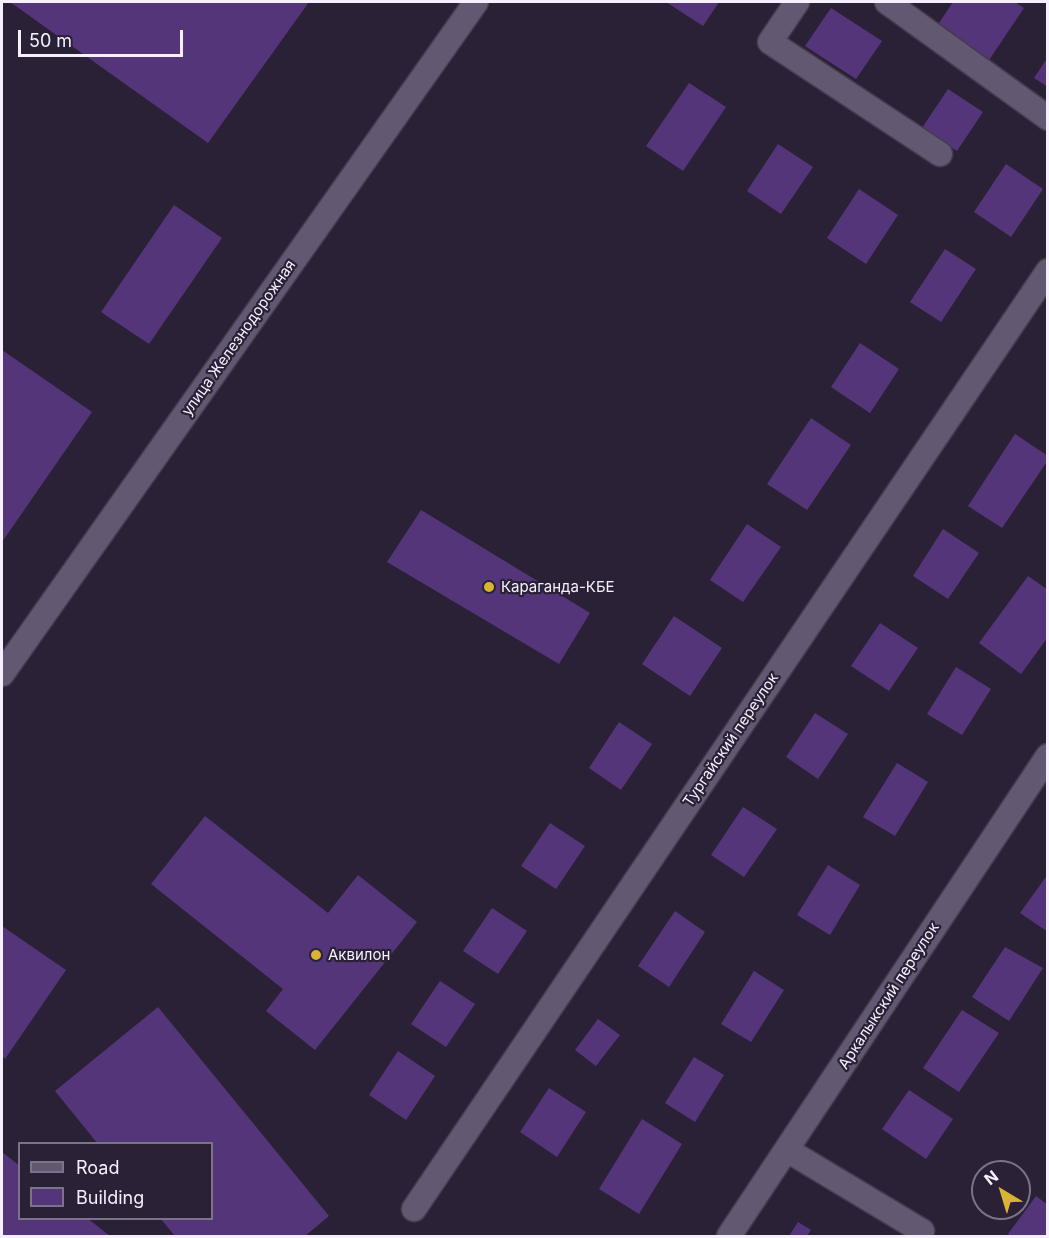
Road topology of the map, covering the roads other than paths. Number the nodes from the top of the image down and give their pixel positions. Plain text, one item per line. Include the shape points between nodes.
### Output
1 (476, 2) edge
2 (797, 2) edge
3 (887, 2) edge
4 (1047, 118) edge
5 (940, 154) dead end
6 (1047, 271) edge
7 (2, 674) edge
8 (1047, 756) edge
9 (787, 1150) junction
10 (414, 1209) dead end
11 (923, 1235) edge
12 (729, 1236) edge

1 - 7 street, улица Железнодорожная
2 - 5 street via 770,42
3 - 4 street
6 - 10 street, Тургайский переулок
8 - 9 street, Аркалыкский переулок
9 - 11 street
9 - 12 street, Аркалыкский переулок

